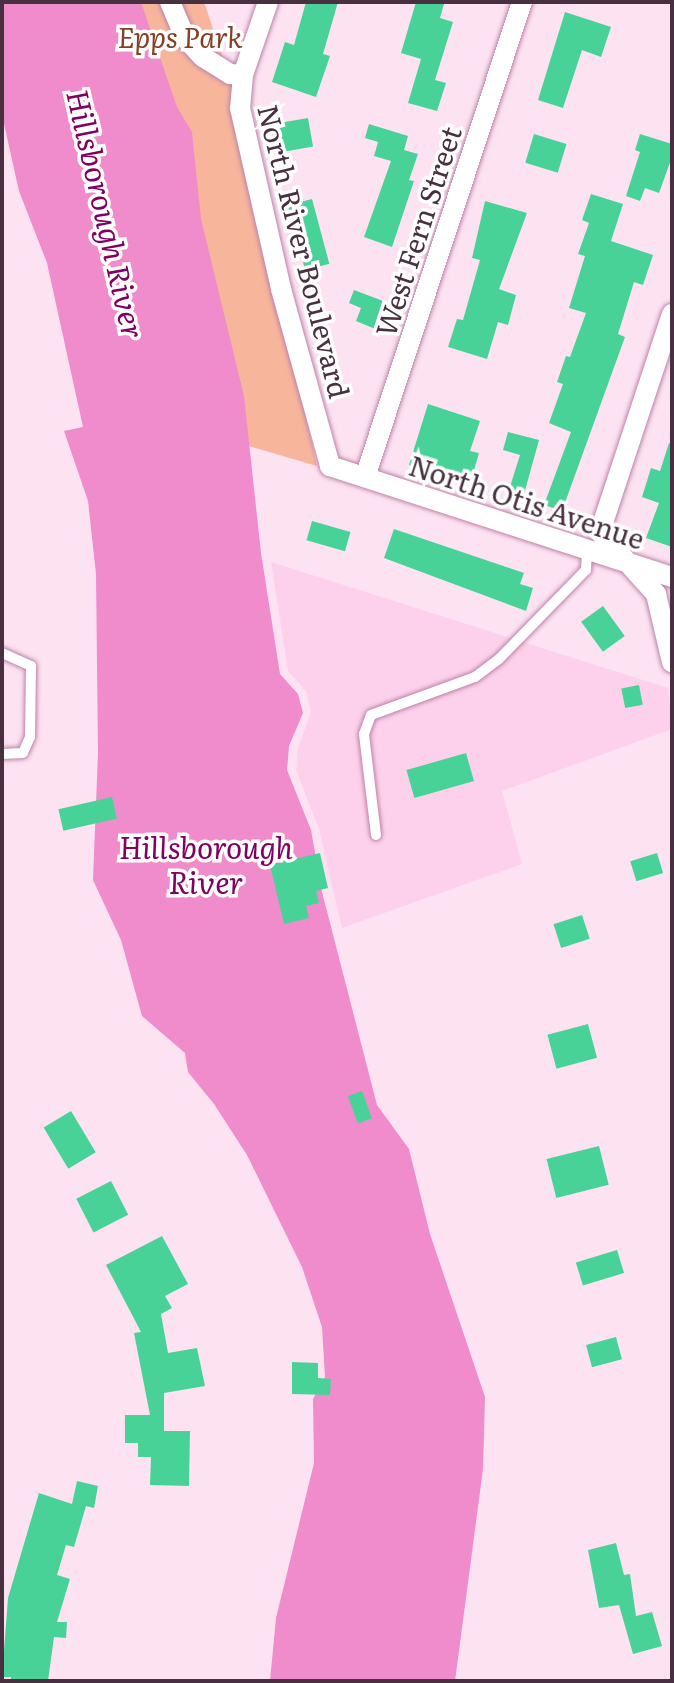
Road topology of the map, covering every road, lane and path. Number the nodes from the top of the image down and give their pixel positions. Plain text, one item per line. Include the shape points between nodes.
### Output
1 (170, 2) edge
2 (268, 2) edge
3 (522, 2) edge
4 (243, 75) junction
5 (672, 314) edge
6 (365, 477) junction
7 (587, 550) junction
8 (627, 563) junction
9 (672, 577) edge
10 (2, 653) edge
11 (672, 662) edge
12 (2, 754) edge
13 (376, 835) dead end

1 - 4 street, North River Boulevard via 185,38 203,57 230,74
2 - 4 street
3 - 6 street, West Fern Street
4 - 6 street, North River Boulevard via 240,108 250,158 330,466
5 - 8 street via 600,532
6 - 7 street, North Otis Avenue
7 - 8 street, North Otis Avenue
7 - 13 lane via 586,570 499,659 475,677 371,715 364,734
8 - 9 street, North Otis Avenue
8 - 11 street via 656,594
10 - 12 lane via 31,666 30,737 23,753

